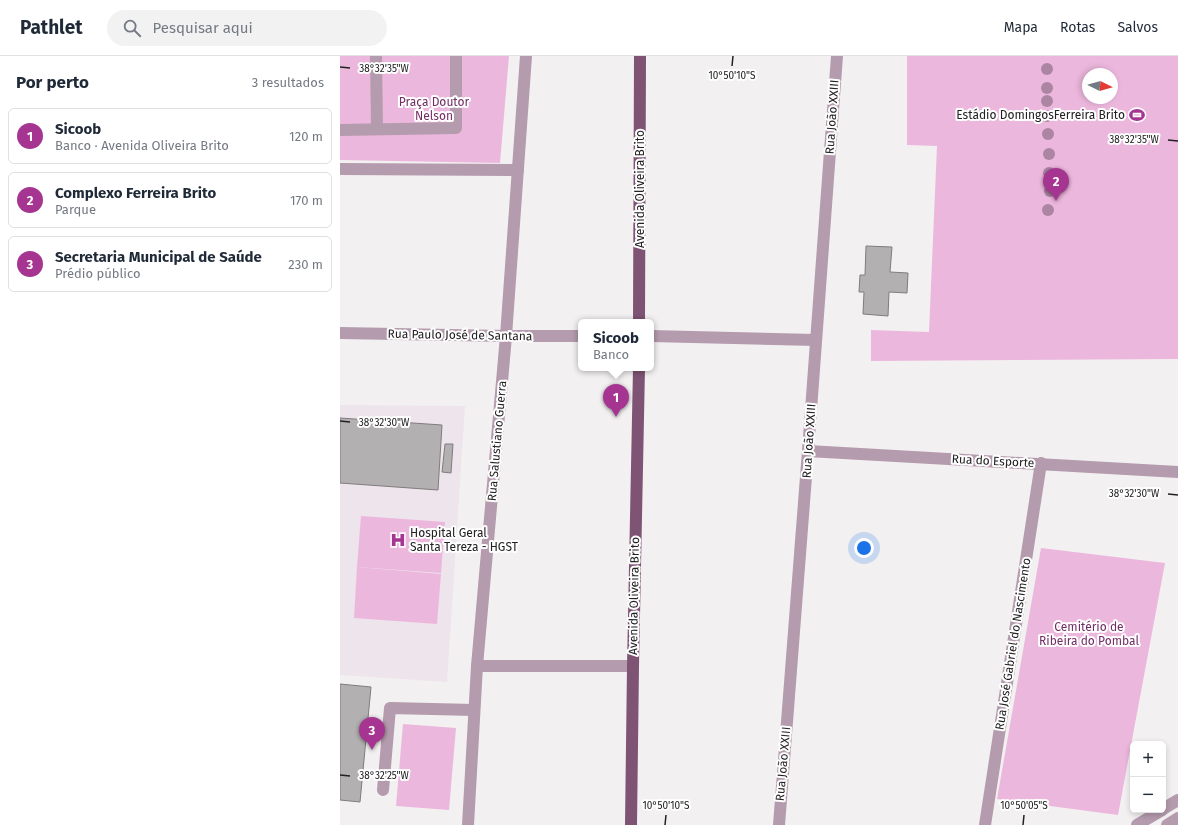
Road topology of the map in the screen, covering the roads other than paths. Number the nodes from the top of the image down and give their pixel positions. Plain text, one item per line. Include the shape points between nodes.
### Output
1 (376, 56) edge
2 (456, 56) edge
3 (526, 56) edge
4 (640, 56) edge
5 (837, 56) edge
6 (377, 129) junction
7 (340, 130) edge
8 (340, 169) edge
9 (518, 170) junction
10 (639, 319) edge
11 (340, 333) edge
12 (506, 336) junction
13 (578, 336) edge
14 (654, 336) edge
15 (816, 340) junction
16 (639, 371) edge
17 (808, 451) junction
18 (1041, 463) junction
19 (1178, 472) edge
20 (477, 666) junction
21 (633, 666) junction
22 (474, 710) junction
23 (383, 790) dead end
24 (1178, 800) edge
25 (1166, 808) edge
26 (1157, 813) edge
27 (1178, 818) edge
28 (468, 825) edge
29 (631, 825) edge
30 (779, 825) edge
31 (985, 825) edge
32 (1137, 825) edge
33 (1167, 825) edge

1 - 6 street
2 - 6 street via 456,128
3 - 9 street, Rua Salustiano Guerra
4 - 10 main road, Avenida Oliveira Brito
5 - 15 street, Rua João XXIII
6 - 7 street
8 - 9 street
9 - 12 street, Rua Salustiano Guerra
11 - 12 street, Rua Paulo José de Santana
12 - 13 street, Rua Paulo José de Santana
12 - 20 street, Rua Salustiano Guerra
14 - 15 street
15 - 17 street, Rua João XXIII
16 - 21 main road, Avenida Oliveira Brito
17 - 18 street, Rua do Esporte
17 - 30 street, Rua João XXIII
18 - 19 street, Rua do Esporte
18 - 31 street, Rua José Gabriel do Nascimento
20 - 21 street
20 - 22 street, Rua Salustiano Guerra
21 - 29 main road, Avenida Oliveira Brito
22 - 23 street via 390,708
22 - 28 street, Rua Salustiano Guerra
24 - 25 street
26 - 32 street
27 - 33 street

